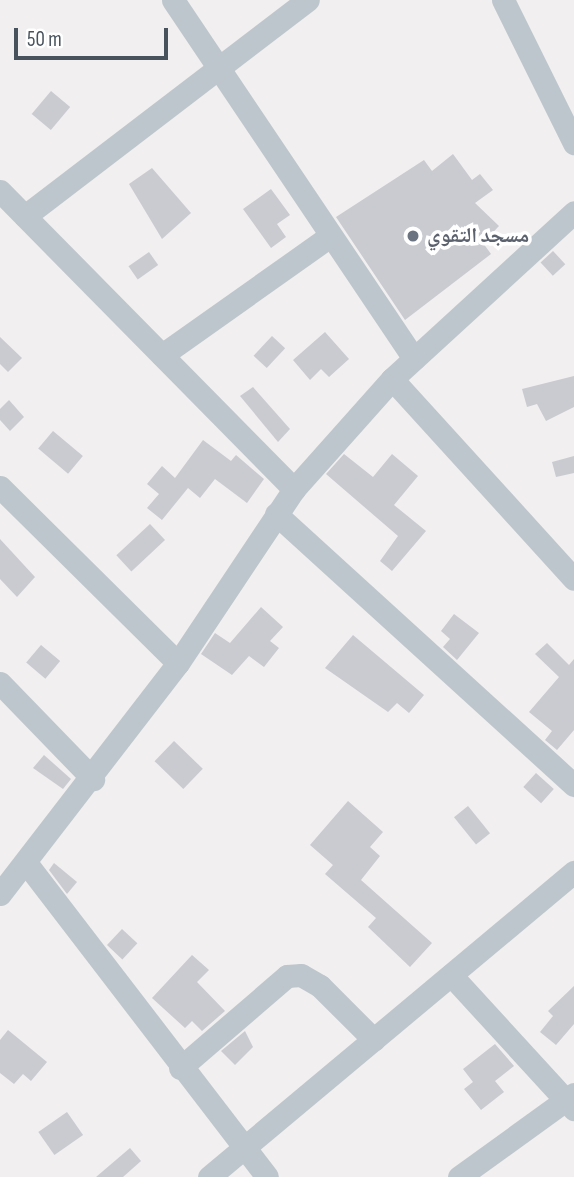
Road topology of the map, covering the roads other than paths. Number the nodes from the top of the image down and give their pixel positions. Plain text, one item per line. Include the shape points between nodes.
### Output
1 (173, 0) edge
2 (307, 0) edge
3 (503, 0) edge
4 (214, 69) junction
5 (574, 143) edge
6 (0, 191) edge
7 (574, 212) edge
8 (25, 216) junction
9 (330, 236) junction
10 (162, 355) junction
11 (414, 359) junction
12 (392, 379) junction
13 (0, 487) edge
14 (294, 489) junction
15 (276, 514) junction
16 (574, 579) edge
17 (178, 663) junction
18 (0, 683) edge
19 (93, 779) junction
20 (574, 785) edge
21 (27, 864) junction
22 (574, 872) edge
23 (0, 894) edge
24 (451, 975) junction
25 (374, 1040) junction
26 (180, 1068) junction
27 (571, 1101) edge
28 (246, 1144) junction
29 (466, 1175) edge
30 (209, 1177) edge
31 (267, 1177) edge

1 - 4 street
2 - 4 street
3 - 5 street
4 - 8 street
4 - 9 street
6 - 8 street
7 - 11 street
8 - 10 street
9 - 10 street
9 - 11 street
10 - 14 street
11 - 12 street
12 - 14 street
12 - 16 street
13 - 17 street
14 - 15 street
15 - 17 street
15 - 20 street
17 - 19 street
18 - 19 street
19 - 21 street
21 - 23 street
21 - 26 street
22 - 24 street
24 - 25 street
24 - 27 street
25 - 26 street via 320,986 301,975 287,976
25 - 28 street
26 - 28 street
27 - 29 street
28 - 30 street
28 - 31 street

